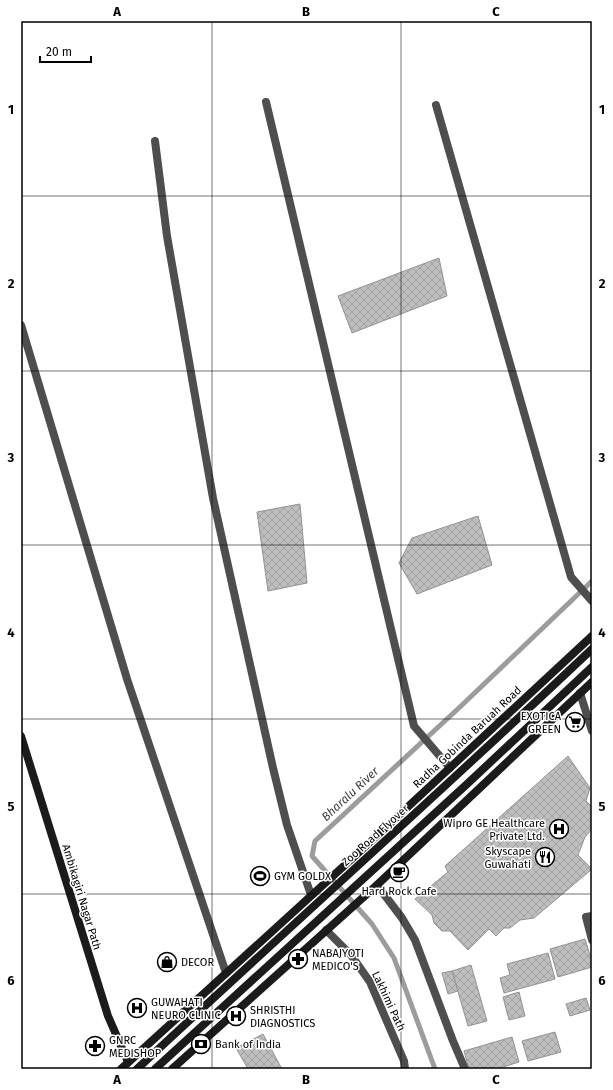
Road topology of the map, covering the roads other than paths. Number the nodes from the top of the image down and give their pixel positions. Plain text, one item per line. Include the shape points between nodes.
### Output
1 (266, 102) dead end
2 (436, 105) dead end
3 (155, 141) dead end
4 (21, 325) edge
5 (591, 600) edge
6 (592, 636) edge
7 (592, 649) edge
8 (592, 667) edge
9 (592, 682) edge
10 (580, 693) junction
11 (592, 731) edge
12 (21, 736) edge
13 (450, 768) junction
14 (374, 887) junction
15 (310, 895) junction
16 (592, 916) edge
17 (326, 930) junction
18 (592, 940) edge
19 (226, 973) junction
20 (128, 1062) junction
21 (120, 1069) edge
22 (137, 1069) edge
23 (155, 1069) edge
24 (172, 1069) edge
25 (405, 1069) edge
26 (465, 1069) edge

1 - 13 street via 414,726
2 - 5 street via 571,577
3 - 15 street via 166,236 213,498 273,768
4 - 19 street via 126,679
6 - 13 street, Radha Gobinda Baruah Road
7 - 22 street, Zoo Road Flyover
8 - 23 street
9 - 10 street
10 - 11 street
10 - 14 street
12 - 20 street, Ambikagiri Nagar Path via 108,1016
13 - 15 street, Radha Gobinda Baruah Road
14 - 17 street
14 - 26 street via 402,918 415,940
15 - 19 street, Radha Gobinda Baruah Road
16 - 18 street via 586,917
17 - 24 street
17 - 25 street, Lakhimi Path via 351,955 370,982 404,1061
19 - 20 street, Radha Gobinda Baruah Road
20 - 21 street, Radha Gobinda Baruah Road

